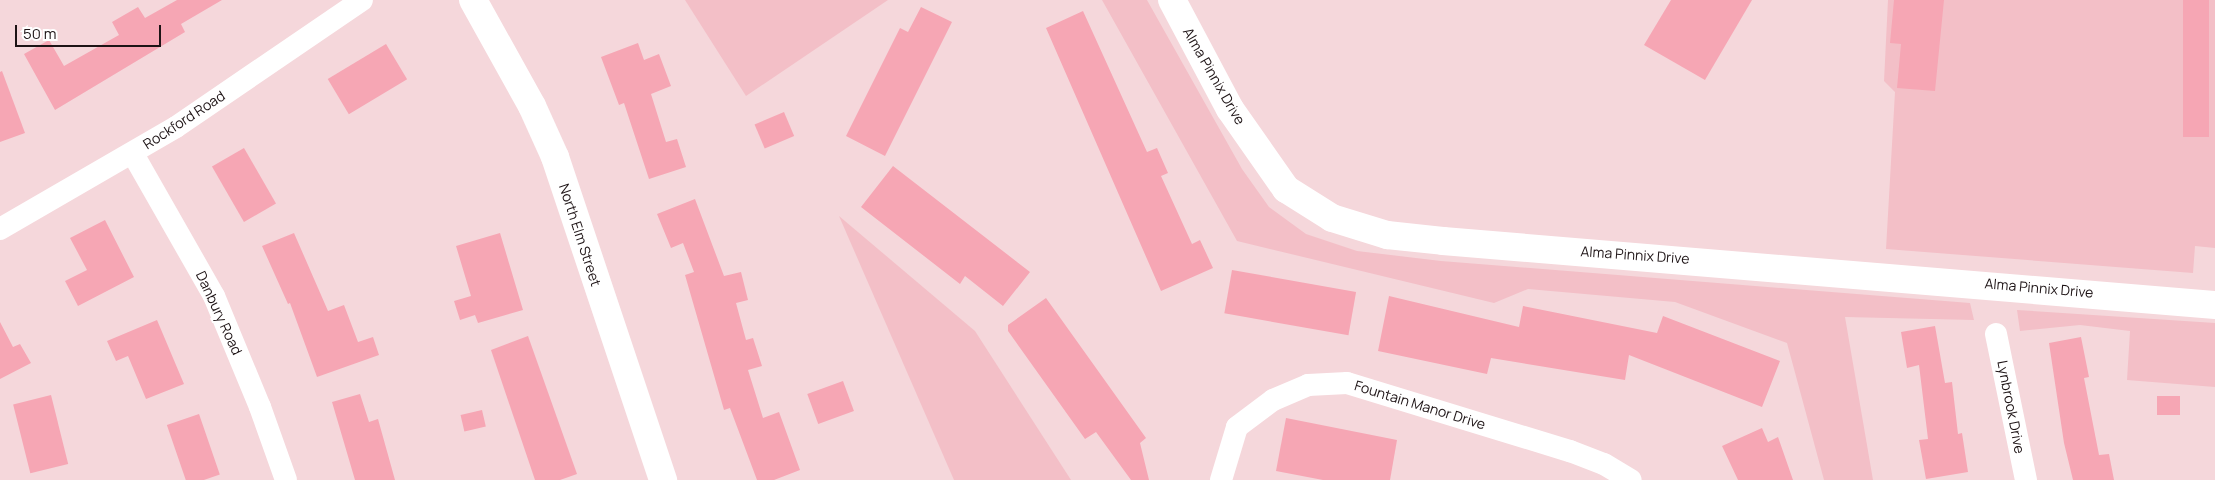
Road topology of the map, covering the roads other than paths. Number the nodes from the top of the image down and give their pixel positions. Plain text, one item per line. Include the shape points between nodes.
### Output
1 (362, 0) edge
2 (473, 0) edge
3 (1172, 0) edge
4 (133, 154) junction
5 (0, 229) edge
6 (2215, 305) edge
7 (1996, 334) dead end
8 (286, 480) edge
9 (663, 480) edge
10 (1221, 480) edge
11 (1631, 480) edge
12 (2026, 480) edge

1 - 4 street, Rockford Road
2 - 9 street, North Elm Street via 532,106 555,157
3 - 6 street, Alma Pinnix Drive via 1230,109 1286,189 1332,218 1350,224 1387,234 1443,241
4 - 5 street, Rockford Road
4 - 8 street, Danbury Road via 214,296
7 - 12 street, Lynbrook Drive
10 - 11 street, Fountain Manor Drive via 1237,427 1273,400 1308,385 1347,384 1570,452

